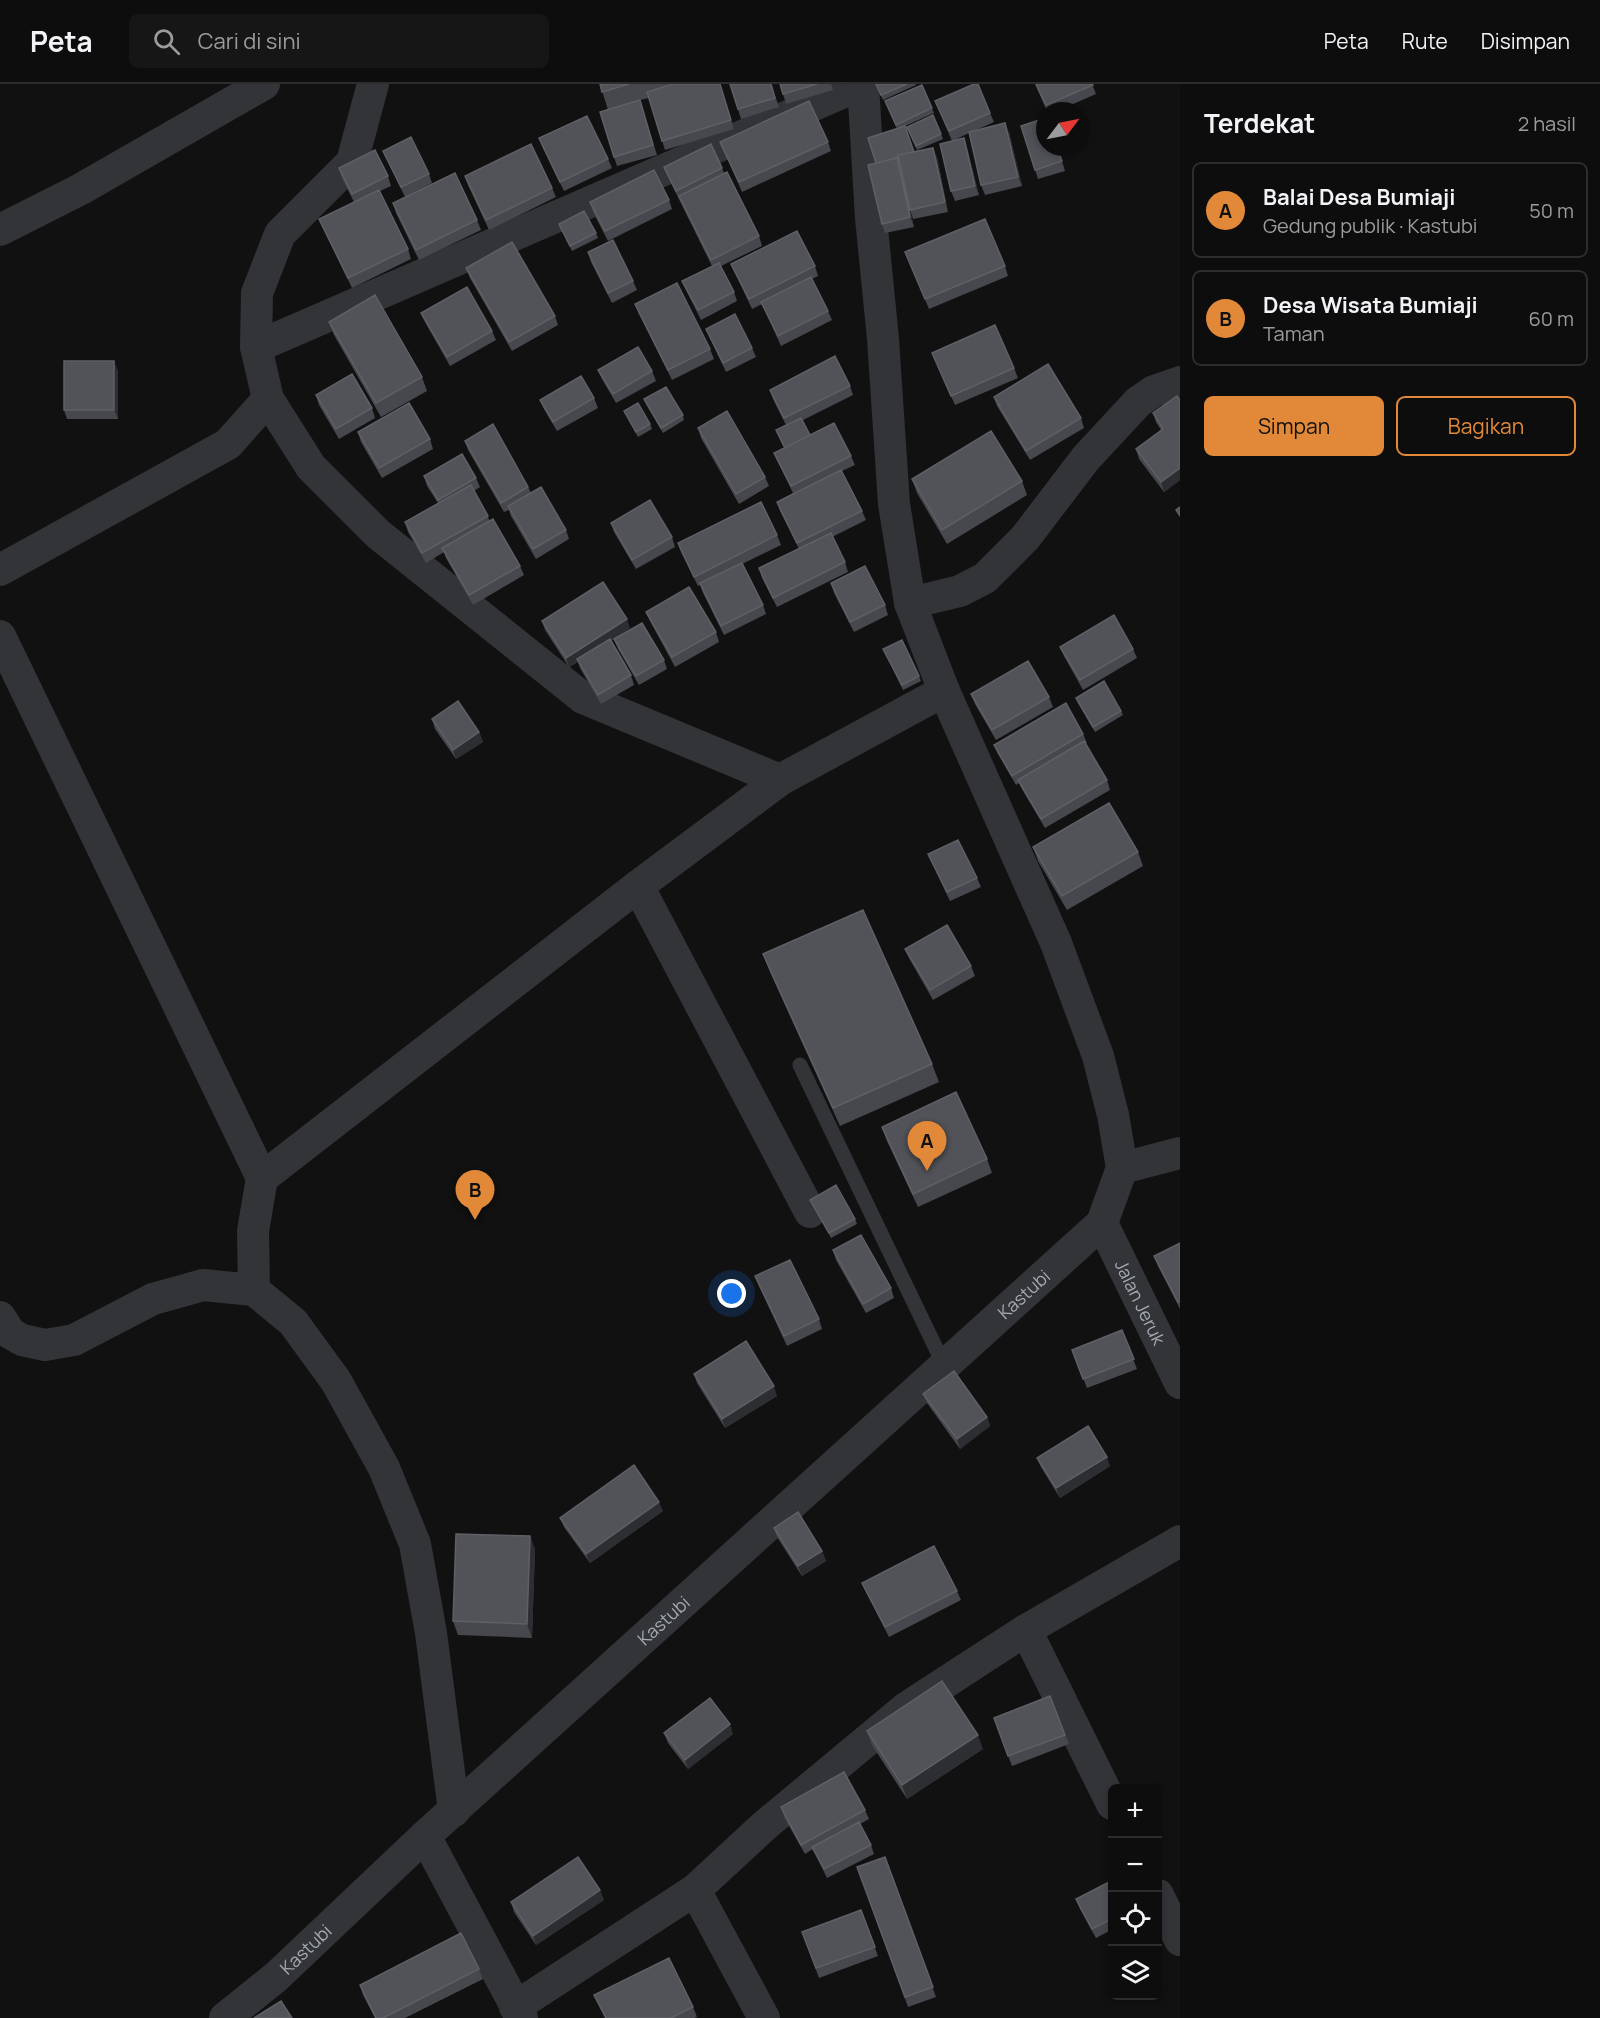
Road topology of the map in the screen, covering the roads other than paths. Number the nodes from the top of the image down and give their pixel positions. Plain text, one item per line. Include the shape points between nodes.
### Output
1 (264, 84) edge
2 (373, 84) edge
3 (863, 84) edge
4 (0, 230) edge
5 (256, 347) junction
6 (1180, 382) edge
7 (268, 399) junction
8 (0, 570) edge
9 (910, 603) junction
10 (0, 636) edge
11 (944, 691) junction
12 (780, 780) junction
13 (638, 886) junction
14 (800, 1065) edge
15 (1180, 1153) edge
16 (1122, 1168) junction
17 (262, 1178) junction
18 (810, 1212) edge
19 (1102, 1223) junction
20 (254, 1290) junction
21 (0, 1317) edge
22 (944, 1365) junction
23 (1180, 1383) edge
24 (1180, 1541) edge
25 (1026, 1630) junction
26 (1108, 1794) edge
27 (453, 1810) junction
28 (425, 1836) junction
29 (695, 1890) junction
30 (1162, 1903) edge
31 (1180, 1940) edge
32 (519, 2012) edge
33 (225, 2018) edge
34 (764, 2018) edge

1 - 4 street via 81,189
2 - 5 street via 352,162 280,234 257,293
3 - 5 street
3 - 9 street via 894,504
5 - 7 street
6 - 9 street via 1154,391 1138,402 1086,458 1025,538 985,578 960,591
7 - 8 street via 228,444
7 - 12 street via 311,467 378,534 583,698
9 - 11 street
10 - 17 street
11 - 12 street
11 - 16 street via 1056,943 1087,1025 1113,1115
12 - 13 street
13 - 17 street
13 - 18 street
14 - 22 lane
15 - 16 street
16 - 19 street
17 - 20 street via 253,1231
19 - 22 street, Kastubi
19 - 23 street, Jalan Jeruk
20 - 21 street via 203,1285 153,1299 74,1340 45,1345 10,1333
20 - 27 street via 293,1322 336,1381 384,1468 415,1544 431,1633
22 - 27 street, Kastubi
24 - 25 street
25 - 26 street
25 - 29 street via 906,1708 763,1827
27 - 28 street, Kastubi
28 - 32 street
28 - 33 street, Kastubi via 276,1977
29 - 32 street
29 - 34 street
30 - 31 street

